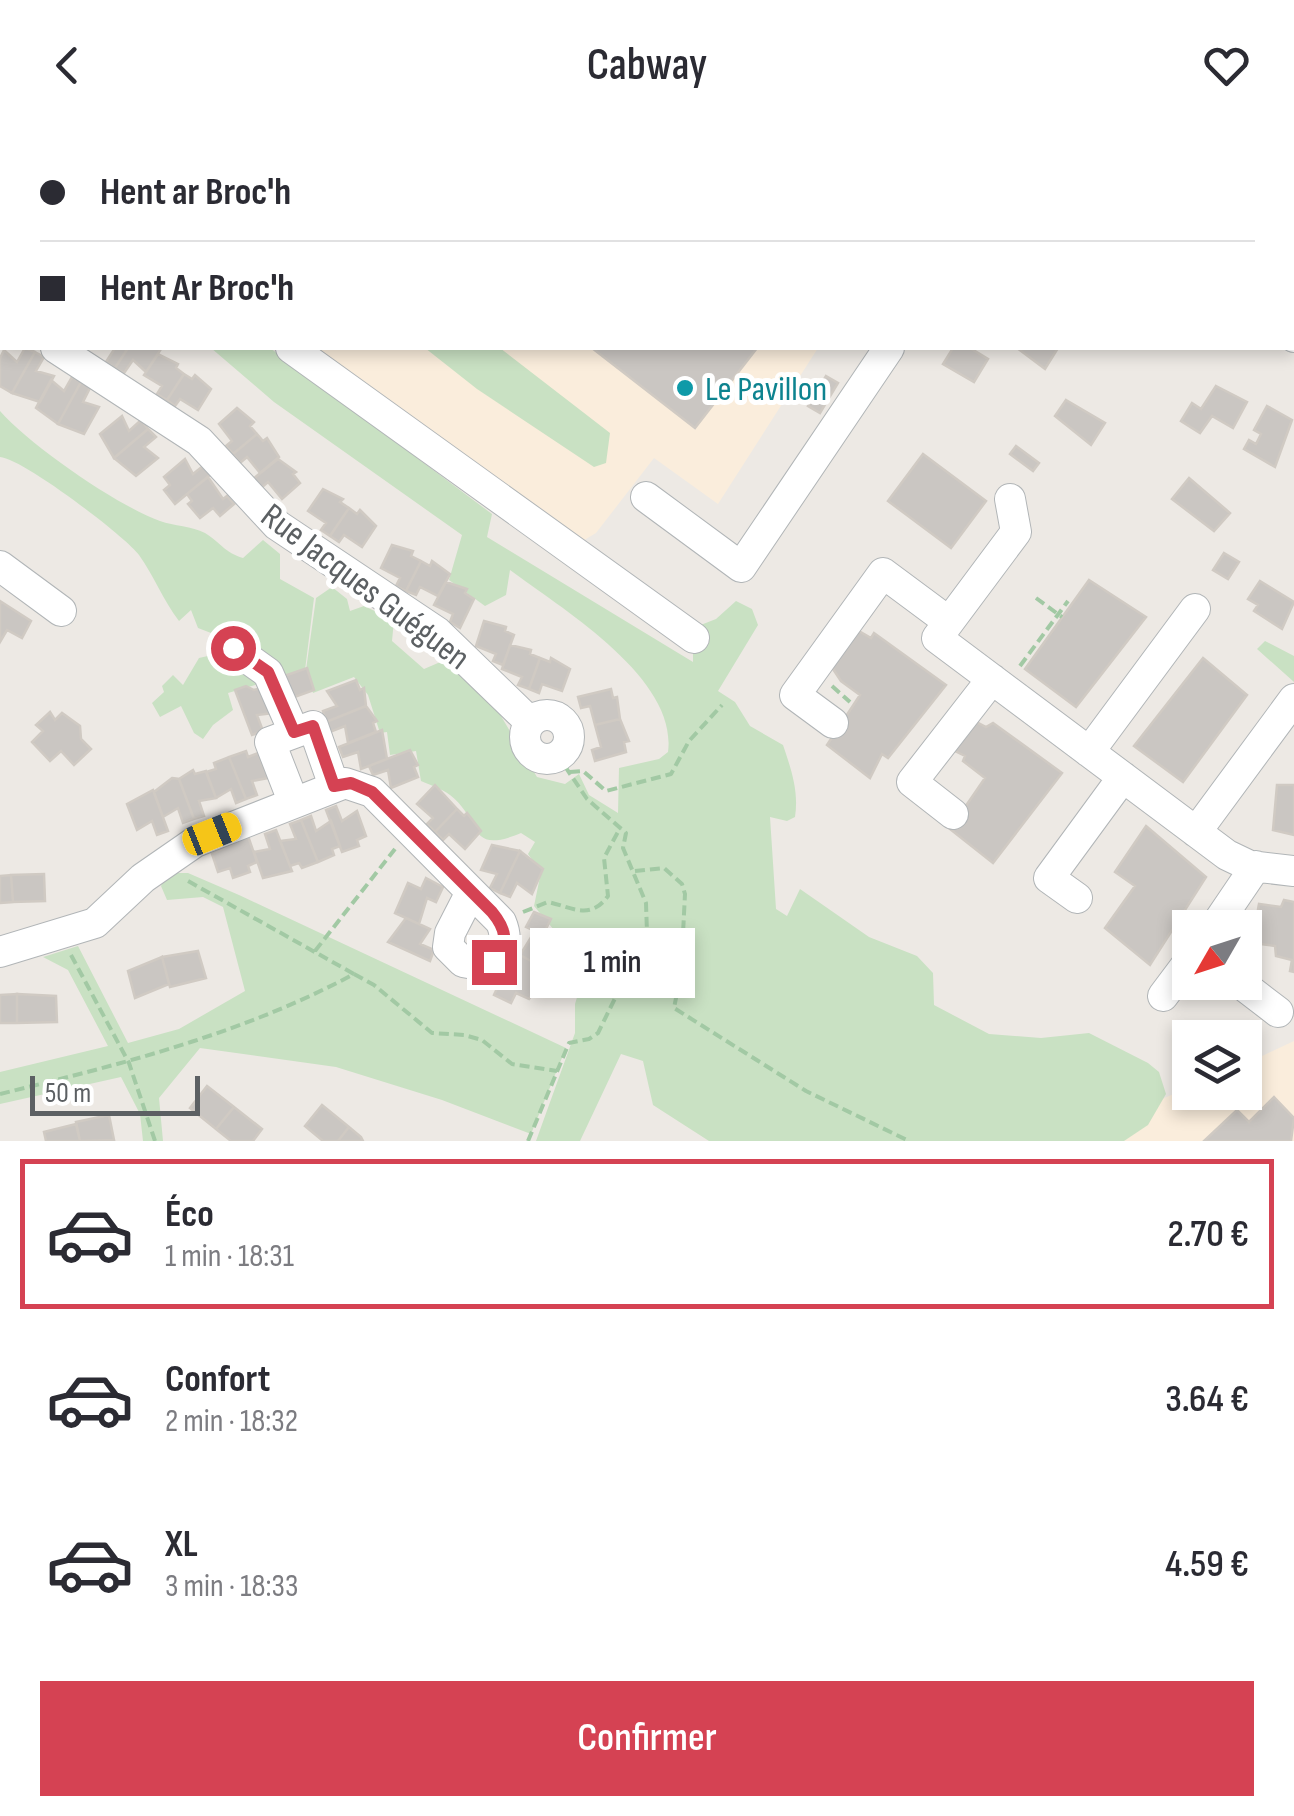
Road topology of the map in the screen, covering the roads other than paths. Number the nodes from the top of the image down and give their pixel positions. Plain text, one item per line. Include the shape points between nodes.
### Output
1 (59, 350) edge
2 (294, 350) edge
3 (888, 350) edge
4 (646, 497) dead end
5 (1010, 500) dead end
6 (0, 566) edge
7 (1195, 609) dead end
8 (61, 611) dead end
9 (949, 622) junction
10 (694, 638) dead end
11 (233, 648) dead end
12 (1003, 677) junction
13 (1294, 699) edge
14 (834, 724) dead end
15 (294, 732) junction
16 (1090, 752) junction
17 (564, 764) road end
18 (1123, 777) junction
19 (334, 786) junction
20 (292, 801) junction
21 (953, 814) dead end
22 (1196, 832) junction
23 (1256, 866) junction
24 (1294, 871) edge
25 (470, 892) dead end
26 (1076, 898) dead end
27 (1226, 910) edge
28 (0, 952) edge
29 (1172, 984) edge
30 (1163, 996) dead end
31 (1262, 1000) edge
32 (1278, 1012) dead end

1 - 17 street, Rue Jacques Guéguen via 199,441 277,525 437,632 530,722 525,741 532,753
2 - 10 street
3 - 4 street via 740,567
5 - 9 street via 1016,532
6 - 8 street
7 - 16 street
9 - 12 street via 937,638
9 - 14 street via 883,573 794,694
11 - 15 street via 268,672
12 - 16 street
12 - 21 street via 912,782
13 - 22 street
15 - 19 street via 313,726
15 - 20 street via 270,742
16 - 18 street
18 - 22 street
18 - 26 street via 1049,878
19 - 20 street
19 - 25 street via 364,787
20 - 28 street via 166,861 104,916 62,936
22 - 23 street via 1237,861
23 - 24 street
23 - 27 street
29 - 30 street
31 - 32 street

